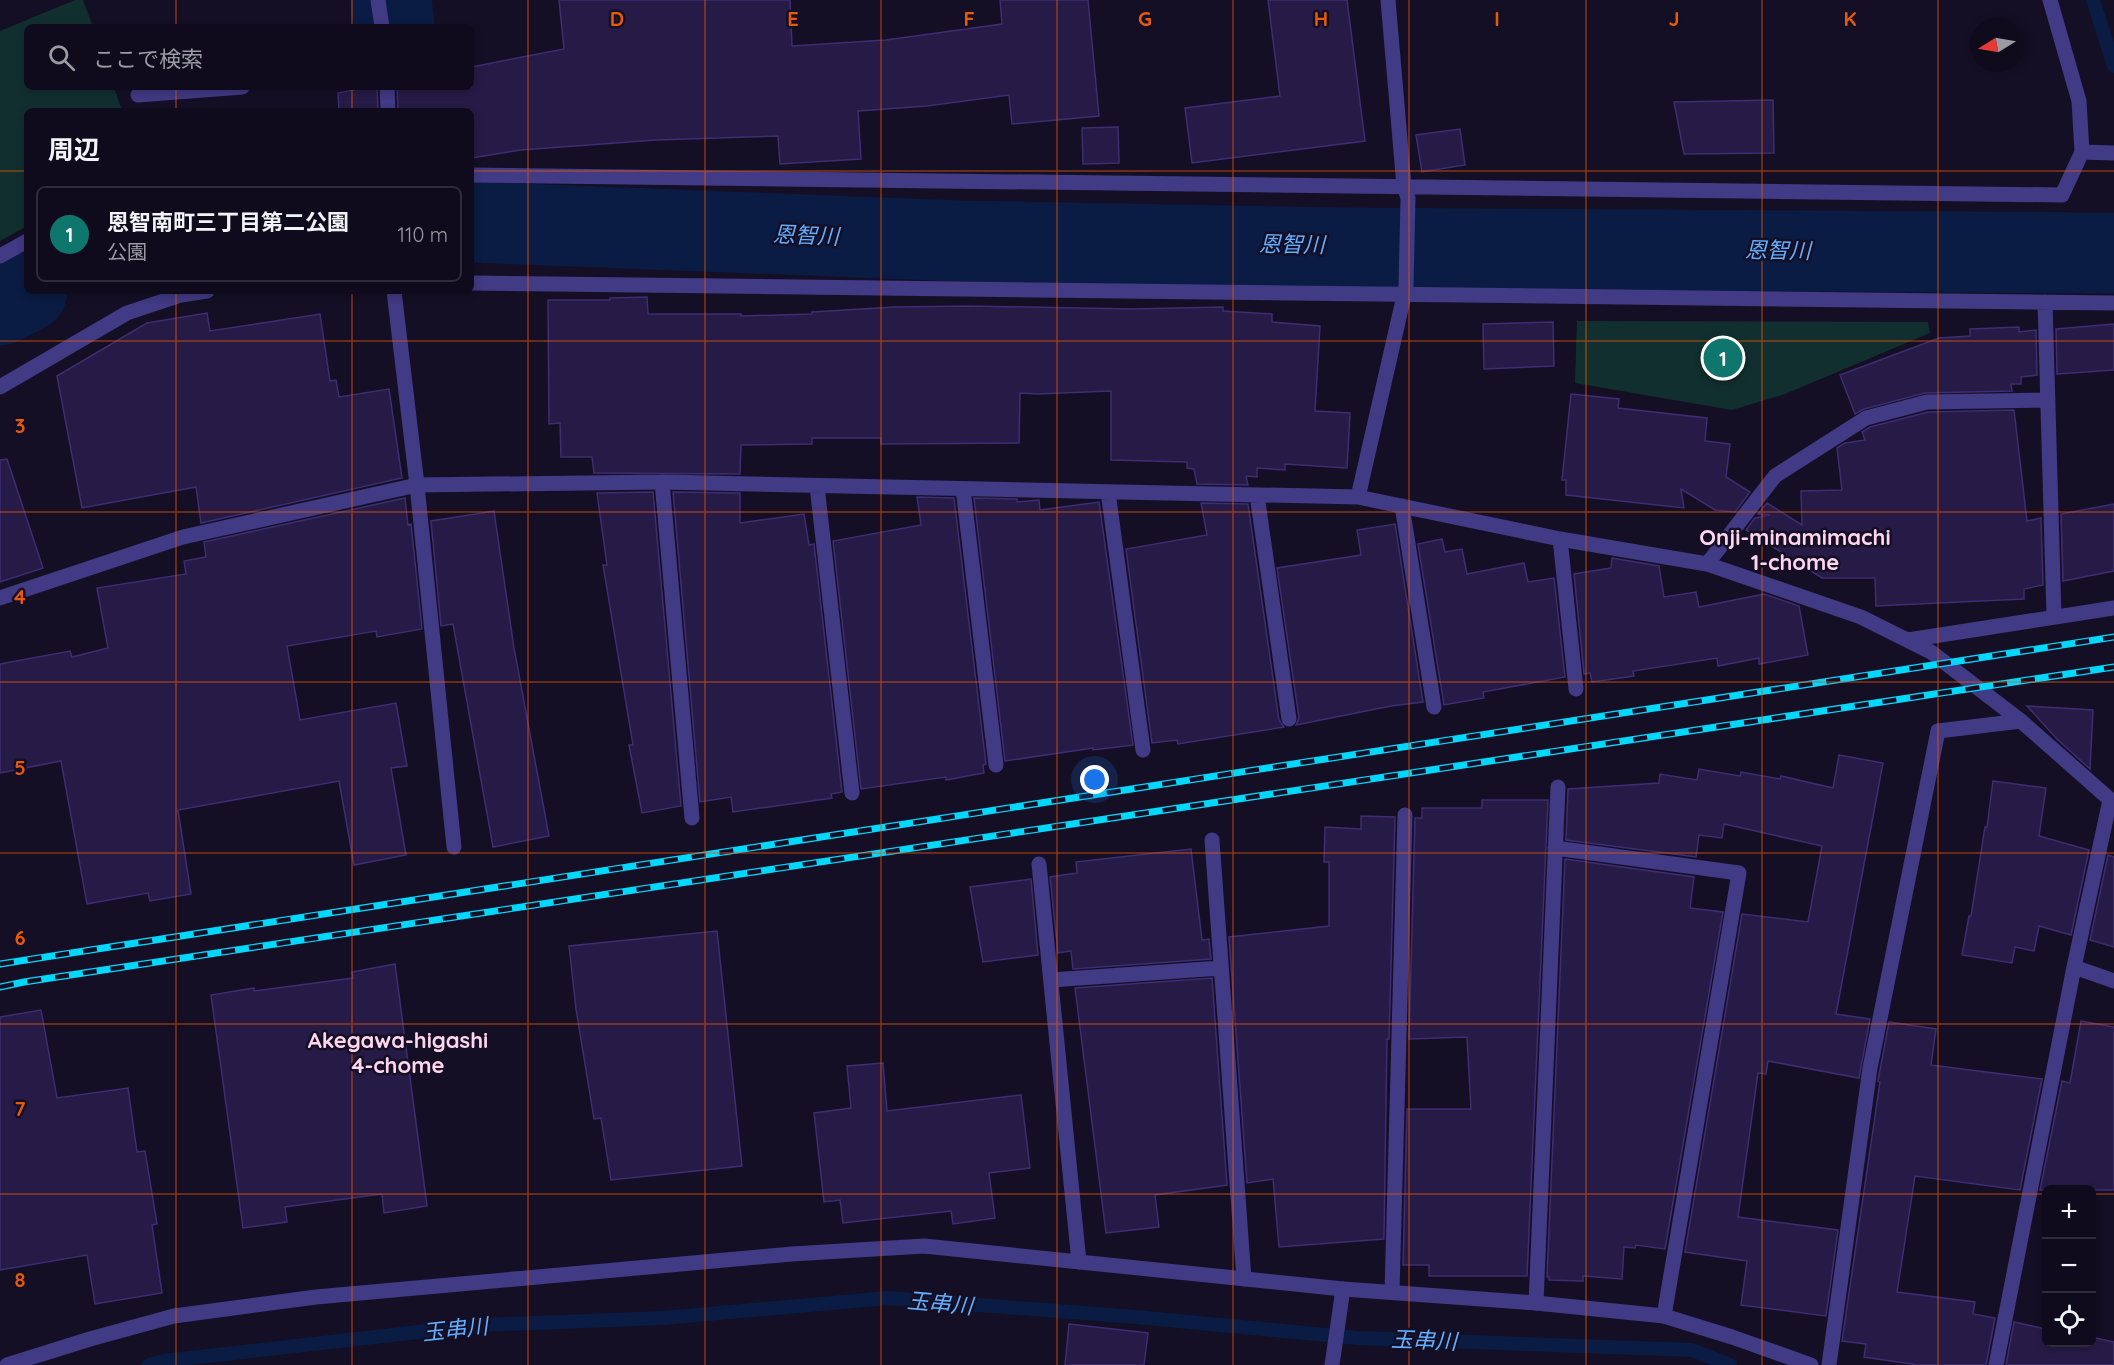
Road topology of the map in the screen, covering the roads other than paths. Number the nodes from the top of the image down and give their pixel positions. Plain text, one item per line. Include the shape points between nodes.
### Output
1 (378, 0) edge
2 (1388, 0) edge
3 (2050, 0) edge
4 (382, 24) edge
5 (204, 90) edge
6 (387, 90) edge
7 (138, 95) dead end
8 (388, 108) edge
9 (2082, 152) junction
10 (2111, 153) edge
11 (474, 175) edge
12 (1406, 192) junction
13 (24, 243) edge
14 (0, 256) edge
15 (474, 283) edge
16 (1405, 291) junction
17 (188, 294) edge
18 (394, 294) edge
19 (2045, 302) junction
20 (2114, 303) edge
21 (0, 387) edge
22 (2048, 400) junction
23 (662, 482) junction
24 (417, 485) junction
25 (817, 486) junction
26 (963, 489) junction
27 (1108, 492) junction
28 (1257, 495) junction
29 (1358, 497) junction
30 (1402, 506) junction
31 (1560, 539) junction
32 (1707, 564) junction
33 (0, 598) edge
34 (2114, 608) edge
35 (2054, 617) junction
36 (1908, 640) junction
37 (1576, 689) dead end
38 (1434, 707) dead end
39 (1289, 719) dead end
40 (2020, 722) junction
41 (1143, 750) dead end
42 (996, 765) dead end
43 (1558, 787) dead end
44 (852, 793) dead end
45 (2112, 802) edge
46 (1405, 814) dead end
47 (692, 818) dead end
48 (1212, 840) dead end
49 (454, 847) dead end
50 (1555, 848) junction
51 (1039, 864) dead end
52 (2074, 967) junction
53 (1221, 968) junction
54 (1051, 980) junction
55 (2114, 981) edge
56 (1079, 1262) junction
57 (1244, 1279) junction
58 (1343, 1289) junction
59 (1392, 1292) junction
60 (1536, 1302) junction
61 (1664, 1316) junction
62 (7, 1365) edge
63 (1332, 1365) edge
64 (1810, 1365) edge
65 (1829, 1365) edge
66 (1996, 1365) edge

1 - 4 street
2 - 12 street
3 - 9 street via 2079,101
5 - 7 street
6 - 8 street
9 - 10 street
9 - 12 street via 2062,195
11 - 12 street
12 - 16 street
13 - 14 street
15 - 16 street
16 - 19 street
16 - 29 street
17 - 21 street via 127,313
18 - 24 street
19 - 20 street
19 - 22 street
22 - 32 street via 1927,402 1866,418 1775,476
22 - 35 street
23 - 24 street
23 - 25 street
23 - 47 street
24 - 33 street via 183,537
24 - 49 street
25 - 26 street
25 - 44 street
26 - 27 street
26 - 42 street
27 - 28 street
27 - 41 street
28 - 29 street
28 - 39 street
29 - 30 street
30 - 31 street
30 - 38 street
31 - 32 street
31 - 37 street
32 - 36 street via 1862,617
34 - 35 street
35 - 36 street
36 - 40 street via 1931,652
40 - 45 street
40 - 65 street via 1938,731 1870,1068
43 - 50 street
45 - 52 street
46 - 59 street
48 - 53 street
50 - 60 street
50 - 61 street via 1739,873
51 - 54 street
52 - 55 street
52 - 66 street
53 - 54 street
53 - 57 street
54 - 56 street
56 - 57 street
56 - 62 street via 924,1246 792,1254 316,1297 174,1316
57 - 58 street
58 - 59 street
58 - 63 street
59 - 60 street
60 - 61 street
61 - 64 street

